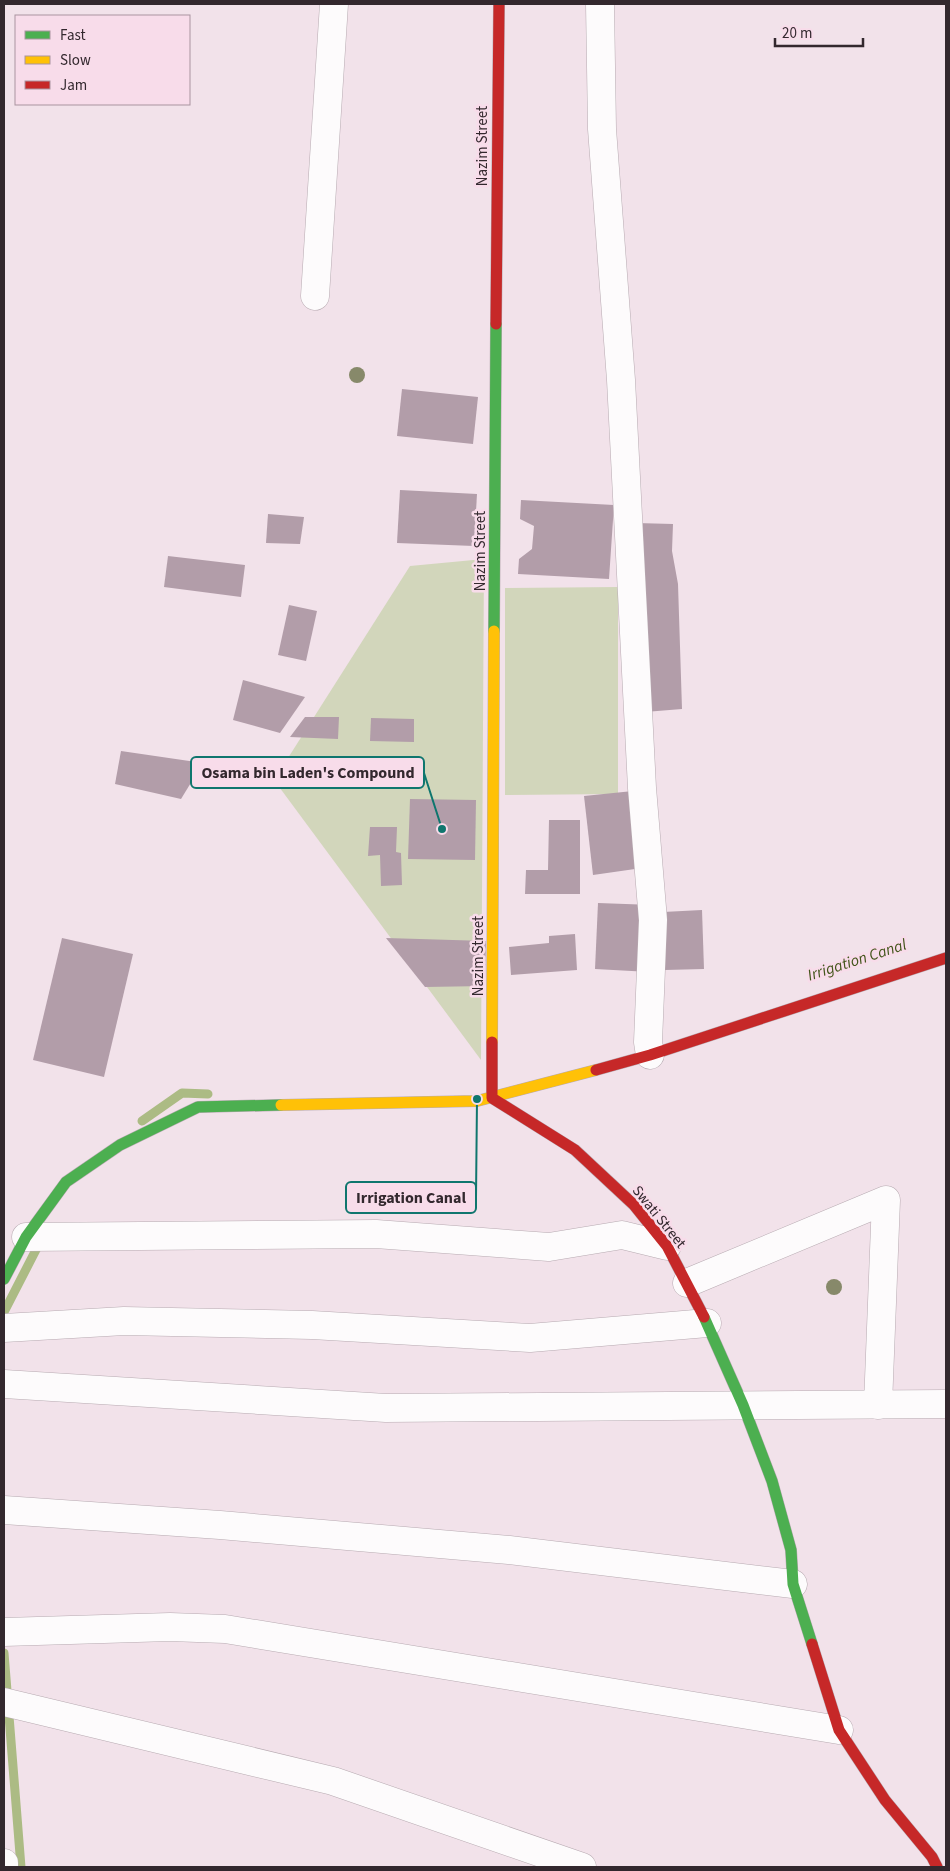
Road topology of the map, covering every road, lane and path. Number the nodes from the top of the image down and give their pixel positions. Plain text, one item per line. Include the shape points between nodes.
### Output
1 (334, 4) edge
2 (499, 4) edge
3 (600, 4) edge
4 (315, 296) dead end
5 (946, 958) edge
6 (650, 1055) junction
7 (492, 1098) junction
8 (26, 1237) junction
9 (667, 1246) junction
10 (4, 1279) edge
11 (687, 1283) junction
12 (707, 1323) junction
13 (4, 1328) edge
14 (4, 1384) edge
15 (946, 1404) edge
16 (878, 1405) junction
17 (743, 1406) junction
18 (4, 1510) edge
19 (793, 1584) junction
20 (4, 1632) edge
21 (4, 1702) edge
22 (839, 1730) junction
23 (4, 1863) edge
24 (4, 1867) edge
25 (582, 1867) edge
26 (937, 1867) edge

1 - 4 street
2 - 7 street, Nazim Street
3 - 6 street via 602,129 621,380 642,788 653,920
5 - 6 street
6 - 7 street
7 - 8 street via 477,1101 198,1107 120,1145 66,1182
7 - 9 street, Swati Street via 575,1150 634,1205
8 - 9 street via 376,1234 549,1247 622,1235
8 - 10 street
9 - 11 street, Swati Street
11 - 12 street, Swati Street
11 - 16 street via 886,1200
12 - 13 street via 530,1338 312,1325 134,1321
12 - 17 street, Swati Street
14 - 17 street via 386,1408
15 - 16 street
16 - 17 street
17 - 19 street, Swati Street via 772,1480 791,1550
18 - 19 street via 509,1550
19 - 22 street, Swati Street
20 - 22 street via 170,1627 225,1629
21 - 25 street via 333,1781
22 - 26 street, Swati Street via 885,1800
23 - 24 street

